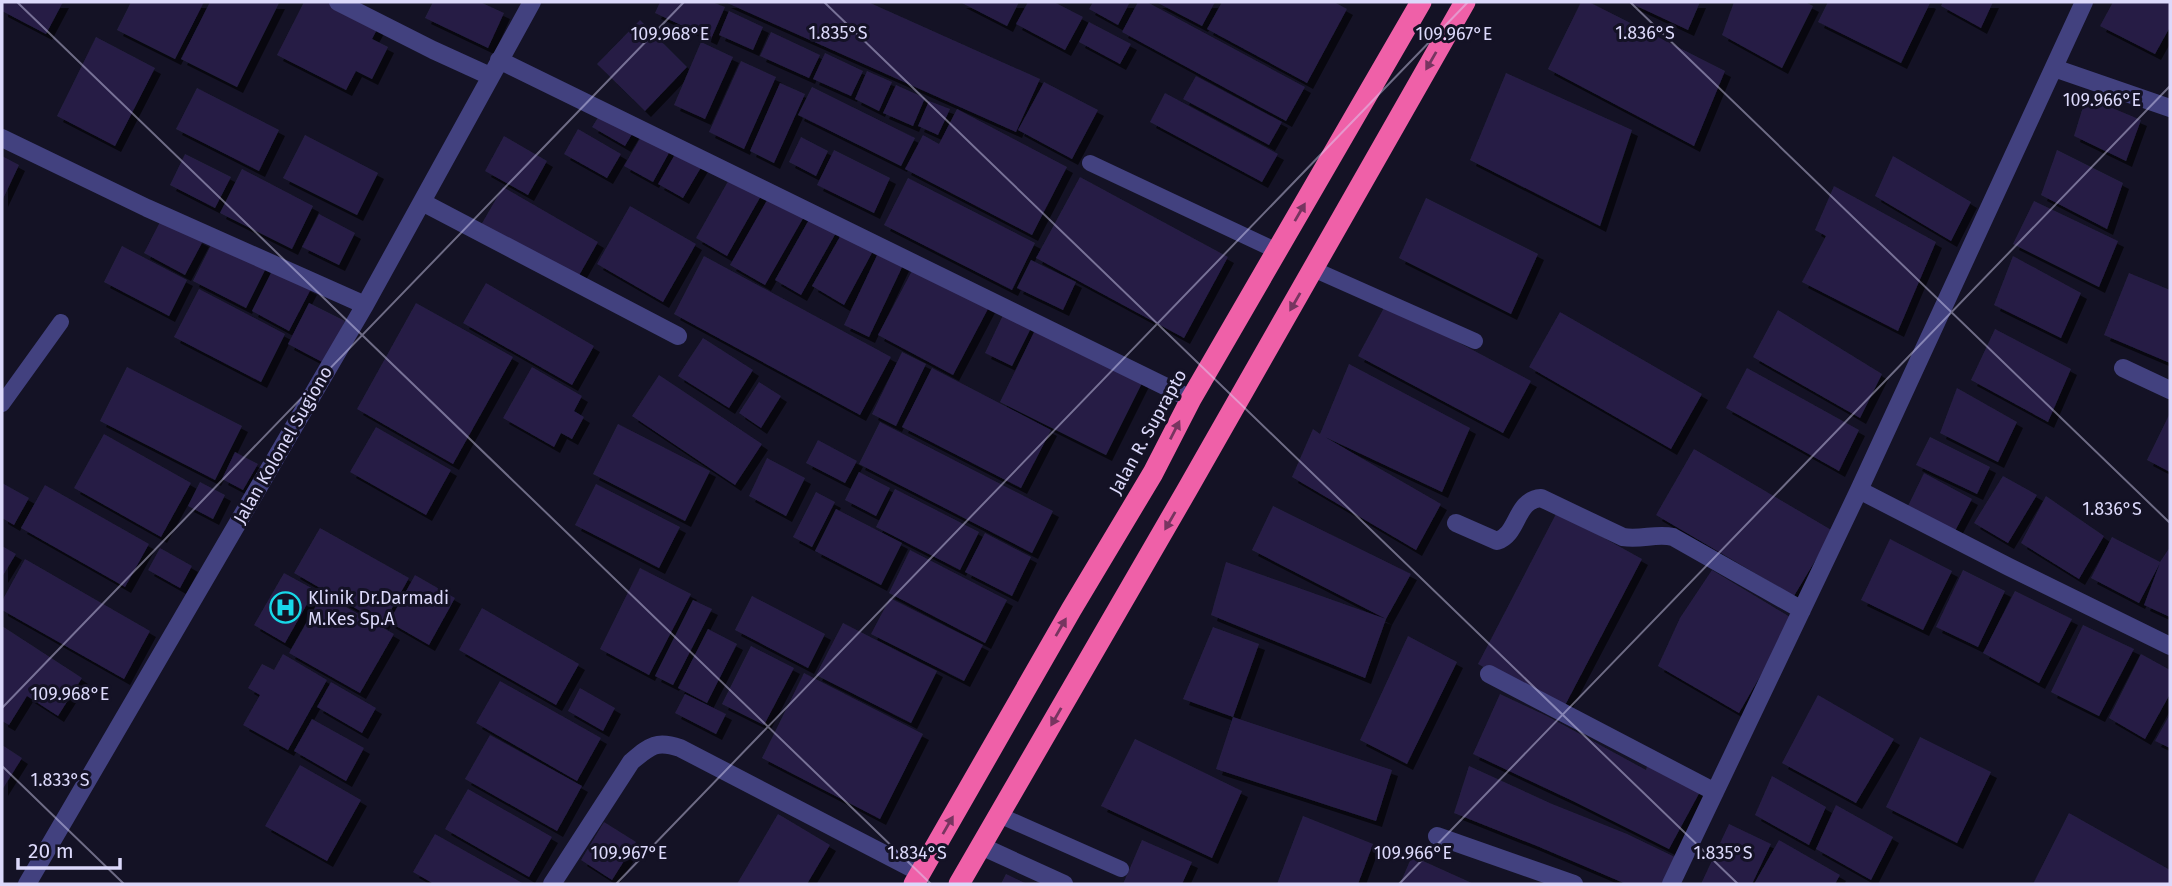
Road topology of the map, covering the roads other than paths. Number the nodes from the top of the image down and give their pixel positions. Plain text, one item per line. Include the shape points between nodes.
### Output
1 (338, 2) edge
2 (532, 2) edge
3 (1421, 2) edge
4 (1465, 2) edge
5 (2084, 2) edge
6 (494, 68) junction
7 (2054, 68) junction
8 (2170, 108) edge
9 (2, 138) edge
10 (1090, 163) dead end
11 (422, 202) junction
12 (1277, 251) junction
13 (1313, 269) junction
14 (365, 305) junction
15 (61, 322) dead end
16 (678, 336) dead end
17 (1475, 341) dead end
18 (2123, 369) dead end
19 (2170, 390) edge
20 (1191, 399) junction
21 (2, 404) edge
22 (1153, 473) junction
23 (1187, 490) junction
24 (1859, 490) junction
25 (1457, 523) dead end
26 (1802, 610) junction
27 (2170, 646) edge
28 (1489, 674) dead end
29 (1715, 792) junction
30 (999, 815) junction
31 (1437, 836) dead end
32 (981, 846) junction
33 (1121, 869) dead end
34 (918, 879) edge
35 (27, 884) edge
36 (552, 884) edge
37 (959, 884) edge
38 (1064, 884) edge
39 (1574, 884) edge
40 (1671, 884) edge

1 - 6 street via 433,50
2 - 6 street, Jalan Kolonel Sugiono
12 -> 3 highway, Jalan R. Suprapto
4 -> 13 highway
5 - 7 street
6 - 11 street, Jalan Kolonel Sugiono
6 - 20 street
7 - 8 street
7 - 24 street
9 - 14 street
10 - 12 lane
11 - 14 street, Jalan Kolonel Sugiono
11 - 16 street
12 - 20 highway, Jalan R. Suprapto
13 - 17 lane
13 -> 23 highway
14 - 35 street, Jalan Kolonel Sugiono
15 - 21 lane
18 - 19 street
22 -> 20 highway, Jalan R. Suprapto
22 - 23 highway
34 -> 22 highway, Jalan R. Suprapto
23 -> 30 highway
24 - 26 street
24 - 27 street
25 - 26 street via 1497,541 1509,533 1528,502 1541,498 1623,537 1673,537
26 - 29 street
28 - 29 street
29 - 40 street
30 - 32 highway
30 - 33 lane
31 - 39 street
32 - 37 highway
32 - 38 street
34 - 36 street via 692,754 664,743 648,747 631,762

